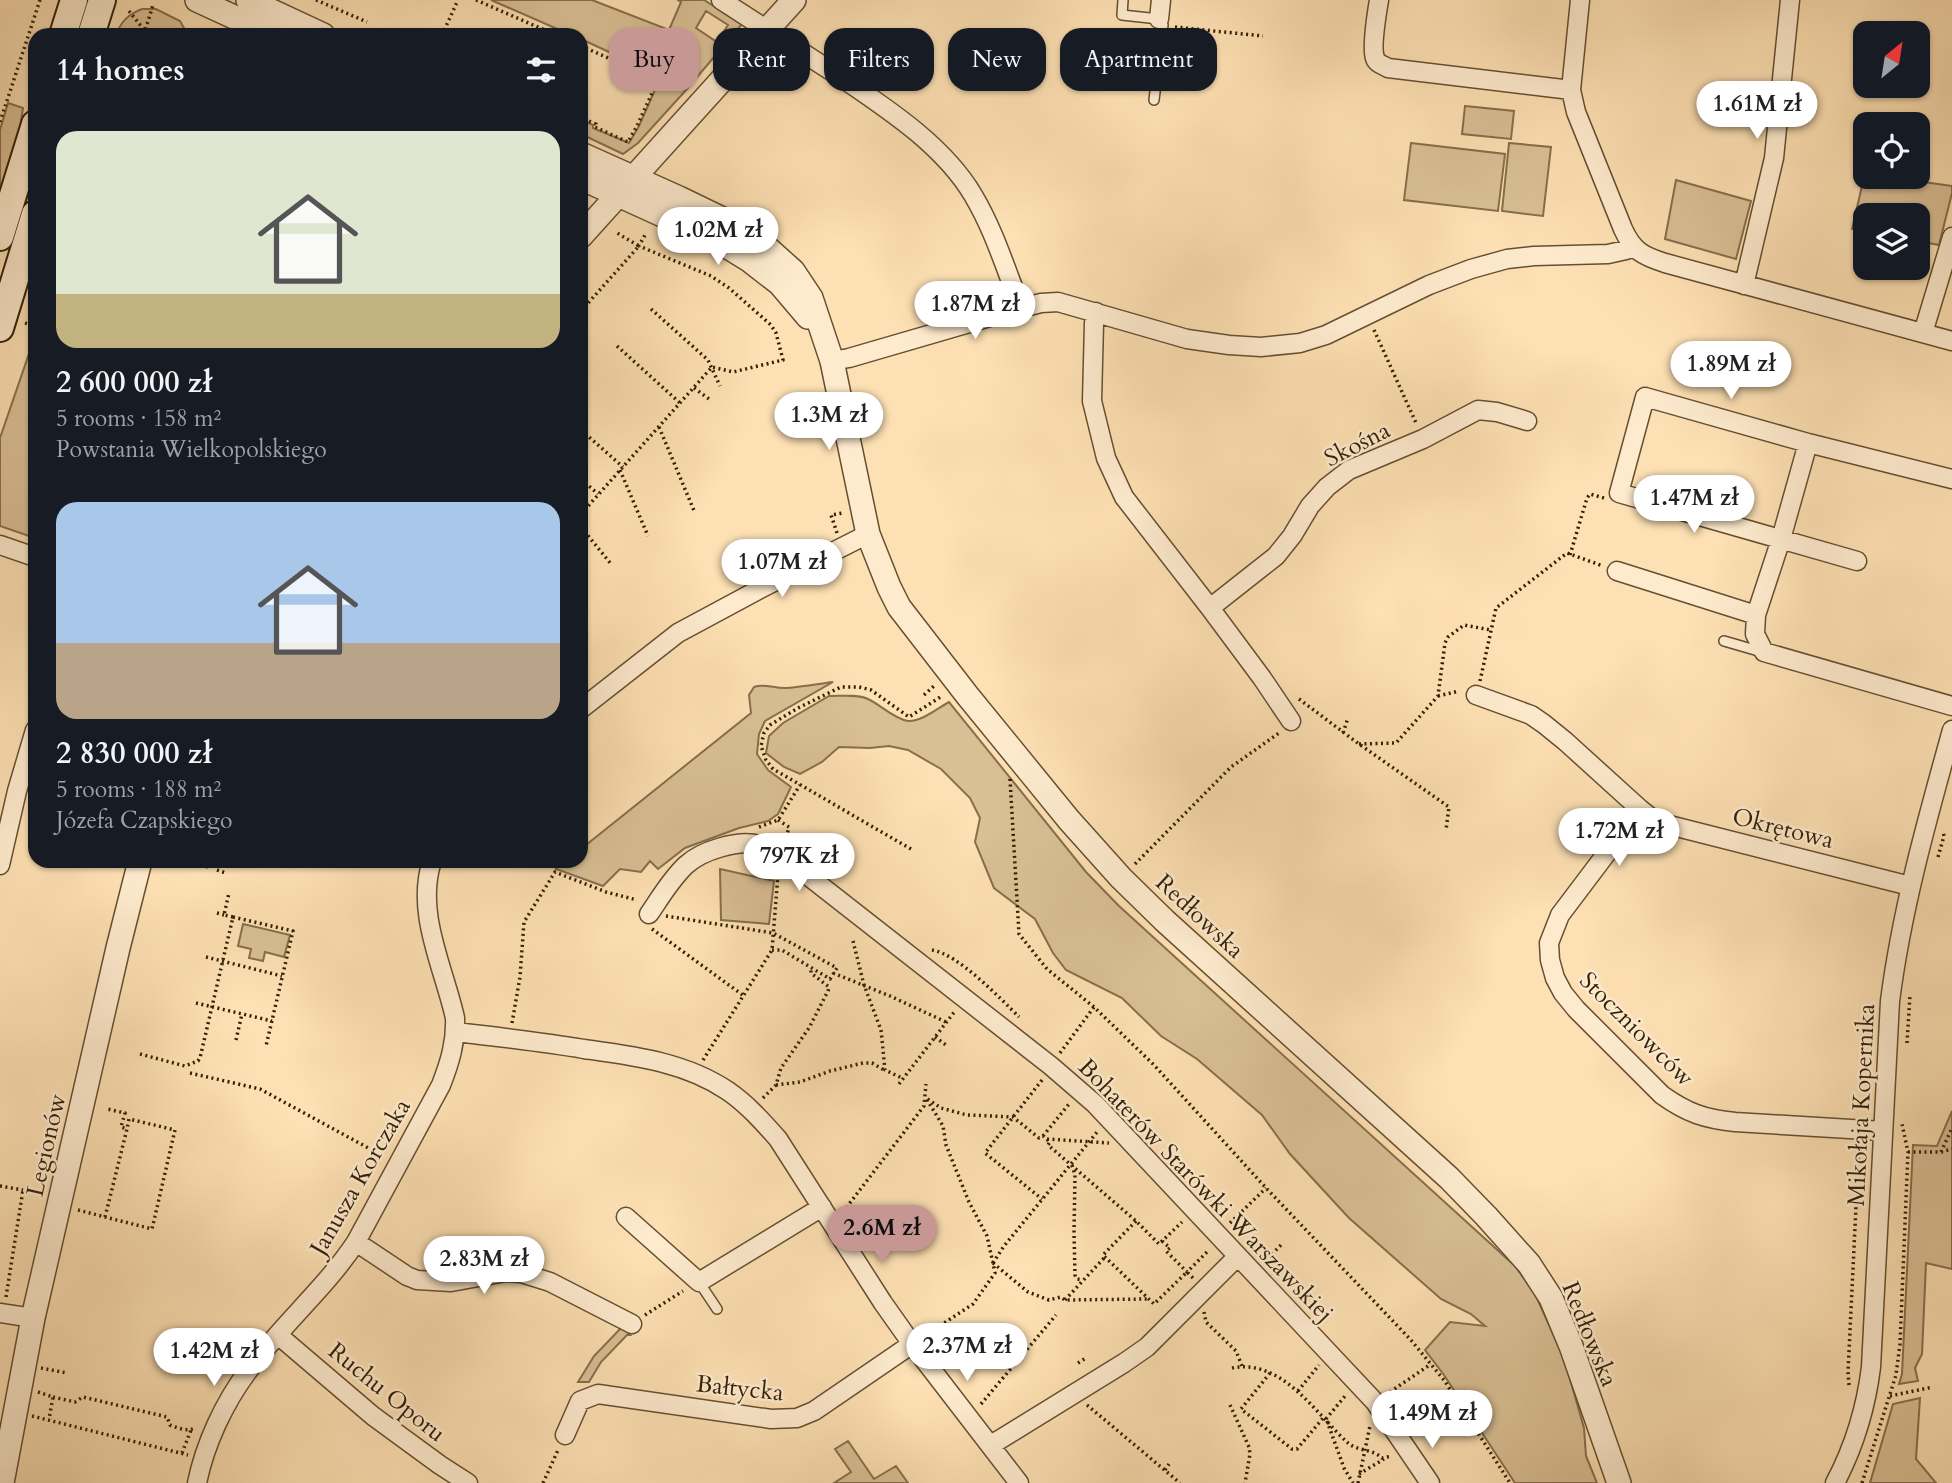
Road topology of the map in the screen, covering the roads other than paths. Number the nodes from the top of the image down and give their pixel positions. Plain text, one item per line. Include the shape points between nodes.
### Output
1 (74, 0) edge
2 (102, 0) edge
3 (197, 0) edge
4 (248, 0) edge
5 (721, 0) edge
6 (794, 0) edge
7 (1123, 0) edge
8 (1161, 0) edge
9 (1378, 0) edge
10 (1580, 0) edge
11 (1790, 0) edge
12 (1161, 22) junction
13 (65, 28) edge
14 (93, 28) edge
15 (257, 28) edge
16 (308, 28) edge
17 (766, 28) edge
18 (769, 28) edge
19 (810, 57) edge
20 (713, 90) edge
21 (1571, 90) junction
22 (1154, 100) dead end
23 (28, 147) edge
24 (588, 157) edge
25 (634, 178) junction
26 (588, 181) edge
27 (618, 195) junction
28 (588, 228) edge
29 (0, 237) edge
30 (1952, 237) edge
31 (1633, 247) junction
32 (28, 248) edge
33 (1744, 285) junction
34 (1021, 308) junction
35 (1096, 312) junction
36 (12, 325) edge
37 (1923, 333) junction
38 (823, 336) junction
39 (1952, 341) edge
40 (832, 361) junction
41 (1527, 421) dead end
42 (1808, 443) junction
43 (1952, 479) edge
44 (869, 534) junction
45 (1781, 539) junction
46 (0, 545) edge
47 (28, 554) edge
48 (1857, 561) dead end
49 (1617, 571) road end
50 (1210, 608) junction
51 (1756, 615) junction
52 (1724, 641) dead end
53 (1764, 652) junction
54 (1471, 691) road end
55 (588, 704) edge
56 (1952, 706) edge
57 (1291, 721) road end
58 (1952, 730) edge
59 (28, 754) edge
60 (1640, 809) junction
61 (0, 865) edge
62 (138, 868) edge
63 (430, 868) edge
64 (1910, 886) junction
65 (649, 914) road end
66 (456, 1032) junction
67 (1883, 1131) junction
68 (822, 1207) junction
69 (626, 1217) dead end
70 (356, 1242) junction
71 (1235, 1259) junction
72 (699, 1282) junction
73 (717, 1309) dead end
74 (0, 1313) edge
75 (33, 1318) junction
76 (632, 1324) road end
77 (278, 1335) junction
78 (919, 1339) junction
79 (14, 1422) edge
80 (565, 1435) road end
81 (990, 1446) junction
82 (2, 1483) edge
83 (197, 1483) edge
84 (468, 1483) edge
85 (1019, 1483) edge
86 (1430, 1483) edge
87 (1619, 1483) edge
88 (1835, 1483) edge

1 - 13 main road
2 - 14 main road
3 - 15 street
4 - 16 street
5 - 17 street
6 - 18 street
7 - 12 lane via 1122,15
8 - 12 street
9 - 21 street via 1374,58 1388,68
10 - 21 street
11 - 33 street via 1774,158
12 - 22 lane
19 - 34 street via 907,124 960,176 989,226
20 - 25 street
21 - 31 street
23 - 29 main road
24 - 25 street, Redłowska
25 - 27 street
25 - 38 street, Redłowska via 743,229 764,245 793,271 811,298
26 - 27 street, Redłowska
27 - 28 street
27 - 38 street, Redłowska via 715,239 749,260 780,284
30 - 37 street
31 - 33 street via 1665,264
31 - 35 street via 1608,254 1507,259 1471,269 1300,343 1261,347 1218,344
32 - 36 main road
33 - 37 street
34 - 35 street via 1058,302
34 - 40 street
35 - 50 street via 1092,401 1106,458 1124,497
37 - 39 street
38 - 40 street, Redłowska
40 - 44 street, Redłowska
41 - 50 street, Skośna via 1478,410 1349,470 1310,506 1276,556
42 - 43 street
42 - 45 street
42 - 45 street via 1645,397 1619,493
44 - 55 street via 678,633
44 - 87 street, Redłowska via 900,607 1069,820 1205,957 1449,1178 1529,1264 1551,1298 1571,1346
45 - 48 street
45 - 51 street
46 - 47 street
49 - 51 street
50 - 57 street
51 - 53 street via 1755,634
52 - 53 lane
53 - 56 street
54 - 60 street, Okrętowa via 1544,724
58 - 64 street, Mikołaja Kopernika
59 - 61 street
60 - 64 street, Okrętowa via 1665,824
60 - 67 street, Stoczniowców via 1568,904 1553,932 1550,960 1563,993 1655,1089 1693,1114 1711,1120
62 - 75 street, Legionów
63 - 66 street, Janusza Korczaka via 431,932
64 - 67 street, Mikołaja Kopernika via 1890,1001
65 - 71 street, Bohaterów Starówki Warszawskiej via 677,875 696,858 728,846 771,849 1096,1104
66 - 68 street via 658,1060 695,1073 729,1092 763,1122
66 - 70 street, Janusza Korczaka via 441,1085
67 - 88 street, Mikołaja Kopernika via 1869,1381 1853,1444
68 - 72 street
68 - 78 street
69 - 72 street
70 - 76 street via 417,1280 451,1282 521,1273 550,1282
70 - 77 street, Janusza Korczaka
71 - 81 street via 1147,1347
71 - 86 street, Bohaterów Starówki Warszawskiej via 1254,1272 1375,1402
72 - 73 lane
74 - 75 street
75 - 79 street, Legionów
77 - 83 street, Janusza Korczaka via 232,1396 209,1443
77 - 84 street, Ruchu Oporu via 373,1416
78 - 80 street, Bałtycka via 797,1418 771,1419 598,1394 580,1401
78 - 81 street
79 - 82 street, Legionów
81 - 85 street

